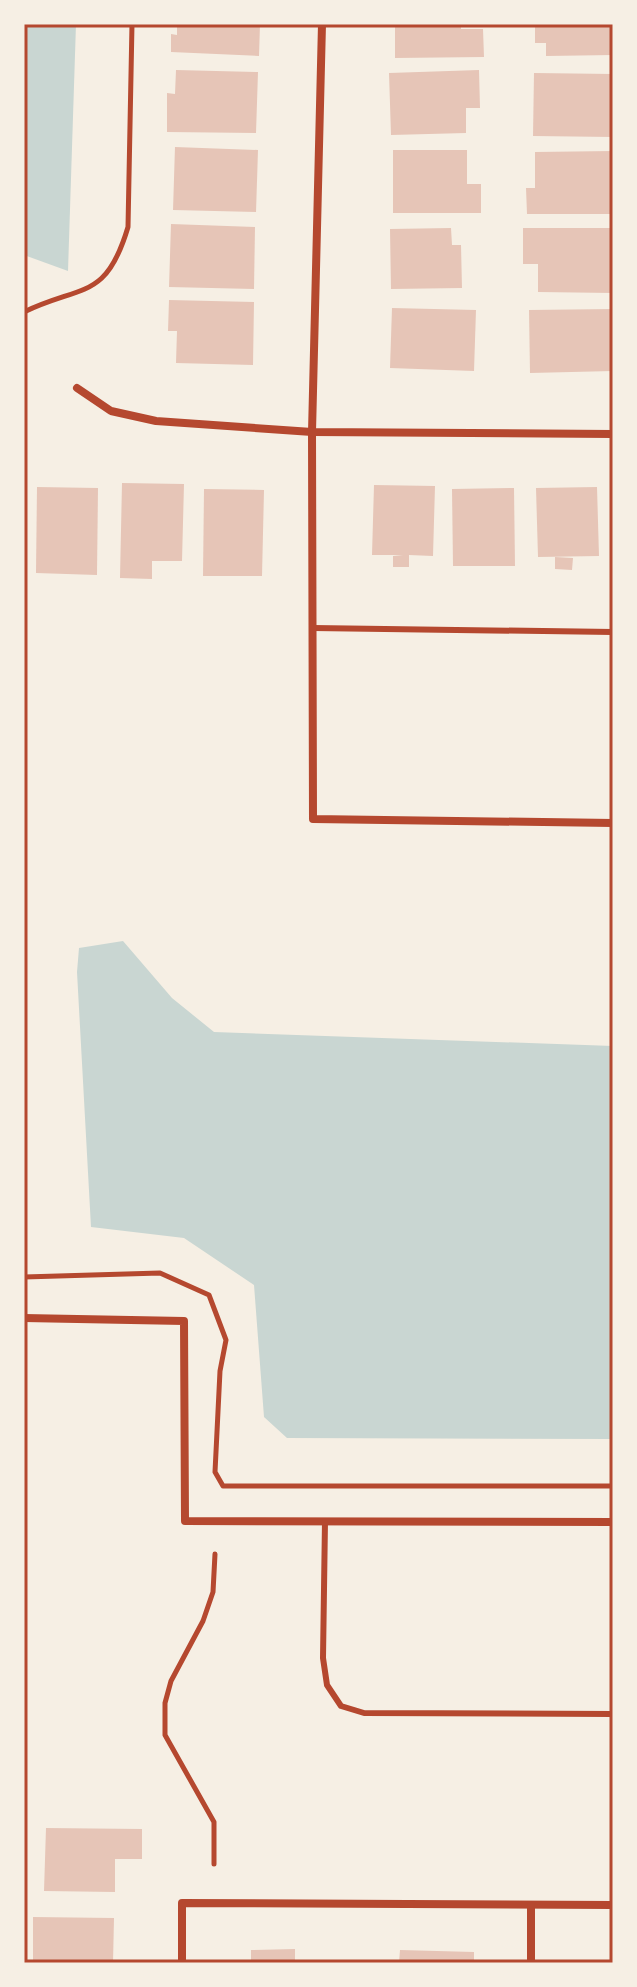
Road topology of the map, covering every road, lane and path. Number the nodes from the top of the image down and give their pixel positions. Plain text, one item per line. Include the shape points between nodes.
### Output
1 (132, 24) edge
2 (322, 24) edge
3 (24, 312) edge
4 (77, 388) dead end
5 (312, 432) junction
6 (613, 434) edge
7 (313, 628) junction
8 (613, 632) edge
9 (613, 823) edge
10 (24, 1277) edge
11 (24, 1318) edge
12 (613, 1486) edge
13 (325, 1521) junction
14 (613, 1522) edge
15 (215, 1554) dead end
16 (613, 1714) edge
17 (214, 1864) dead end
18 (613, 1905) edge
19 (531, 1906) junction
20 (182, 1963) edge
21 (531, 1963) edge

1 - 3 path via 128,227 121,249 103,278 85,290
2 - 5 street
4 - 5 street via 111,411 156,421
5 - 6 street
5 - 7 street
7 - 8 lane
7 - 9 street via 313,819
10 - 12 path via 160,1273 209,1295 226,1340 215,1472 223,1486
11 - 13 street via 184,1321 185,1521
13 - 14 street
13 - 16 lane via 323,1658 327,1685 341,1706 364,1713
15 - 17 path via 213,1592 165,1703 165,1735 214,1822
18 - 19 street
19 - 20 street via 182,1903
19 - 21 street

